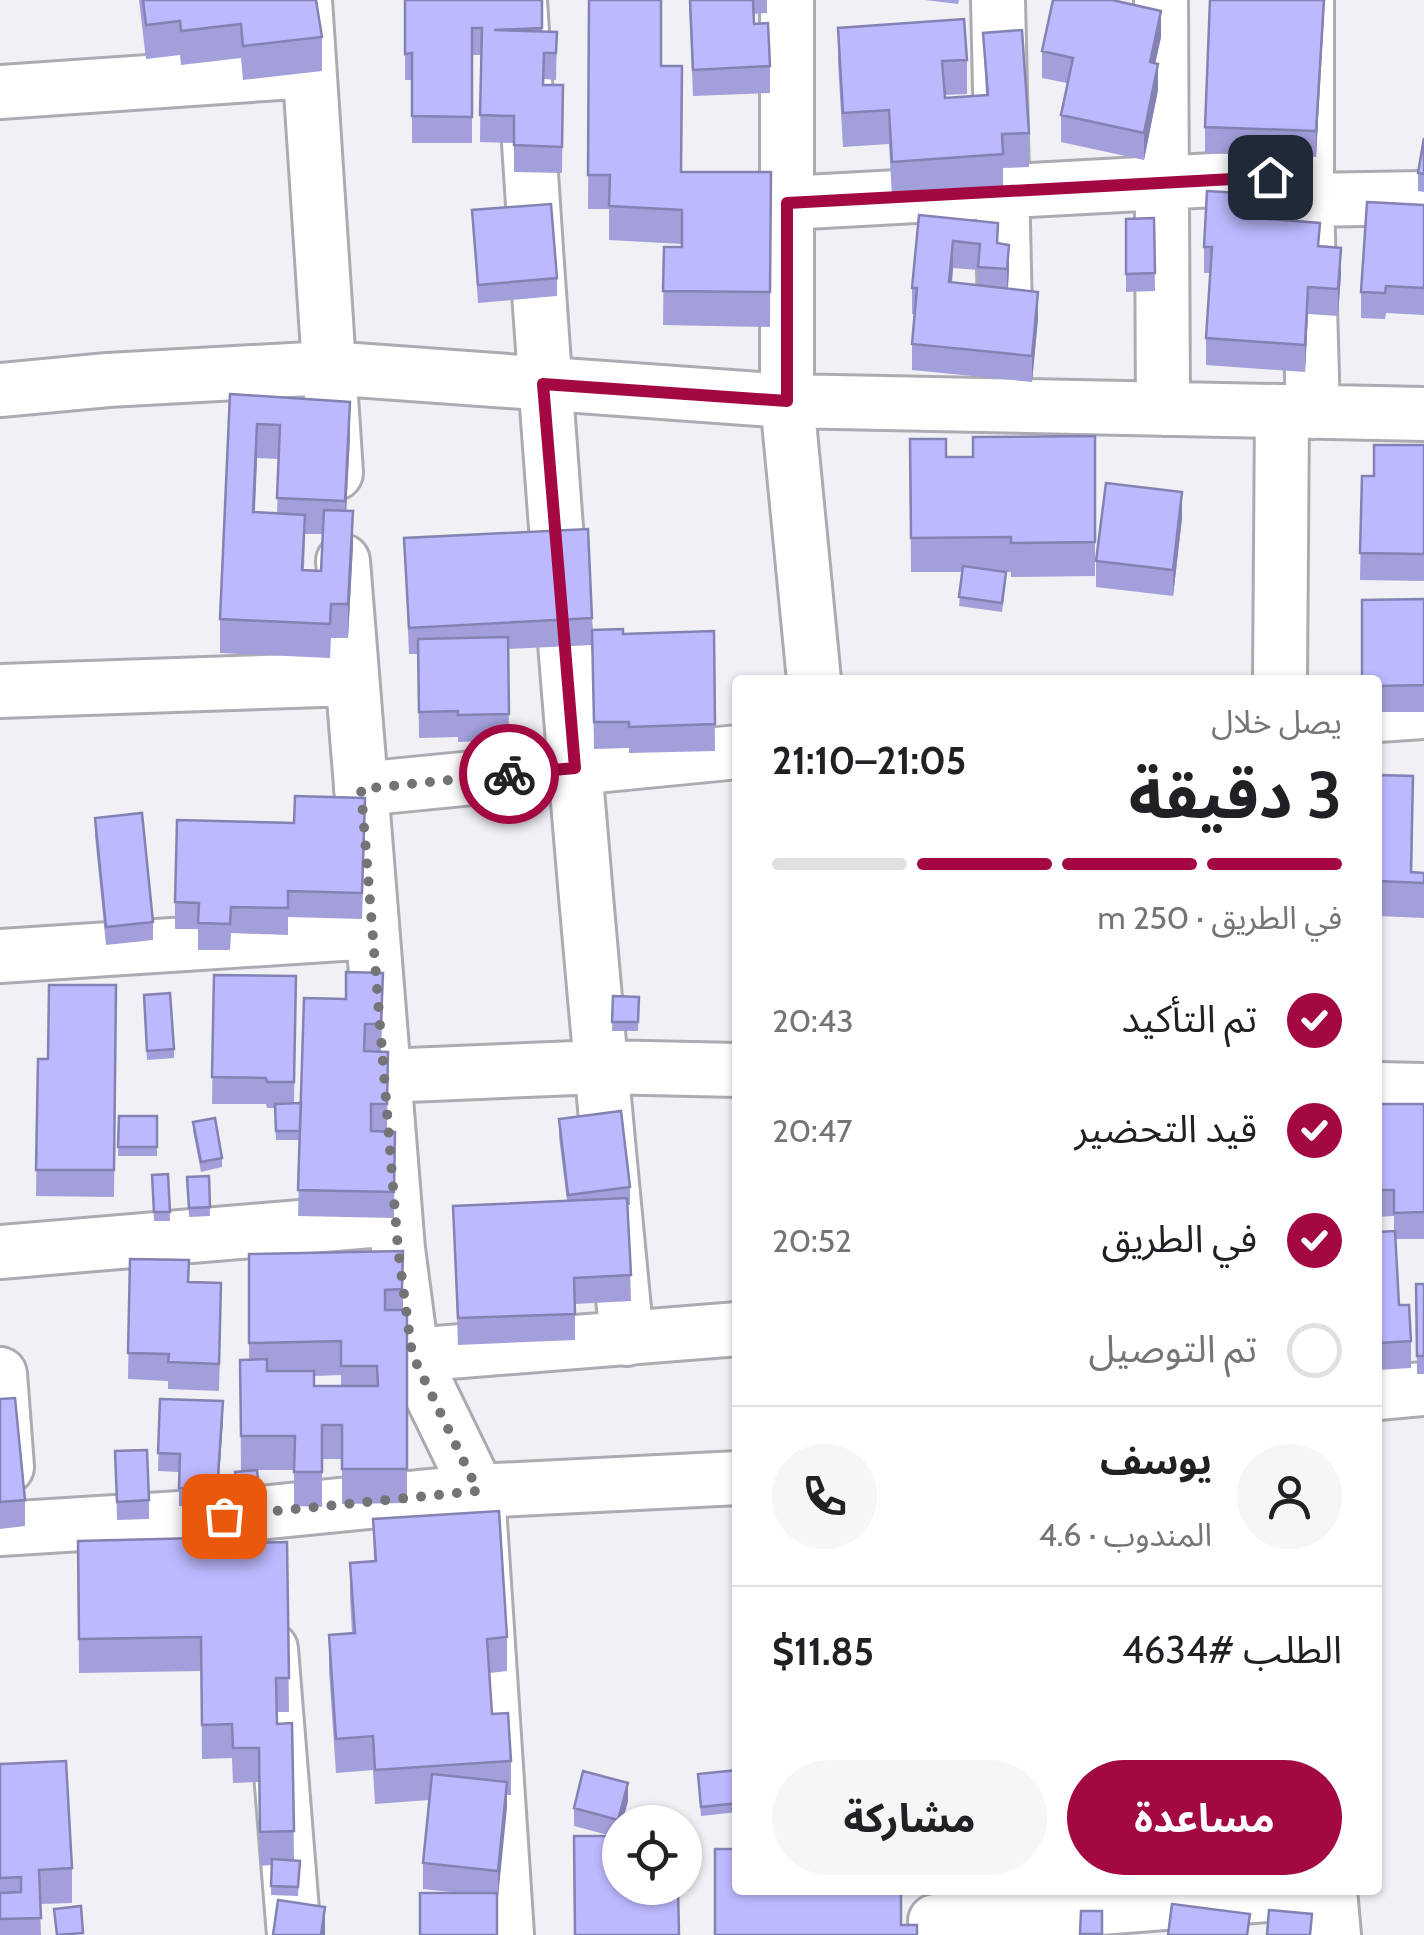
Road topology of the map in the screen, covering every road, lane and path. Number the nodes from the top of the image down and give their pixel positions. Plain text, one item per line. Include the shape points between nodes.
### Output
1 (305, 0) edge
2 (520, 0) edge
3 (786, 0) edge
4 (998, 0) edge
5 (1161, 0) edge
6 (1307, 0) edge
7 (309, 72) junction
8 (0, 92) edge
9 (1162, 183) junction
10 (1307, 188) junction
11 (1002, 191) junction
12 (1424, 198) edge
13 (787, 203) junction
14 (327, 368) junction
15 (543, 384) junction
16 (0, 390) edge
17 (787, 401) junction
18 (1006, 406) junction
19 (1164, 409) junction
20 (1298, 412) junction
21 (1424, 414) edge
22 (814, 675) edge
23 (1280, 675) edge
24 (352, 679) junction
25 (0, 690) edge
26 (1424, 712) edge
27 (1382, 714) edge
28 (732, 753) edge
29 (575, 768) junction
30 (361, 789) junction
31 (372, 932) junction
32 (0, 956) edge
33 (600, 1067) junction
34 (732, 1070) edge
35 (384, 1076) junction
36 (1382, 1088) edge
37 (1424, 1090) edge
38 (396, 1218) junction
39 (0, 1252) edge
40 (732, 1330) edge
41 (627, 1339) junction
42 (412, 1354) junction
43 (0, 1374) edge
44 (1424, 1389) edge
45 (1382, 1394) edge
46 (732, 1478) edge
47 (478, 1491) junction
48 (6, 1529) edge
49 (267, 1609) edge
50 (1197, 1895) edge
51 (1330, 1895) edge
52 (1117, 1898) edge
53 (934, 1915) edge
54 (294, 1935) edge
55 (507, 1935) edge
56 (1334, 1935) edge

1 - 7 street
2 - 15 street
3 - 13 street
4 - 11 street
5 - 9 street
6 - 10 street
7 - 8 street
7 - 14 street
9 - 10 street
9 - 11 street
9 - 19 street
10 - 12 street
10 - 20 street
11 - 13 street
11 - 18 street
13 - 17 street
14 - 15 street
14 - 16 street
14 - 24 street
15 - 17 street
15 - 29 street
17 - 18 street
17 - 22 street
18 - 19 street
19 - 20 street
20 - 21 street
20 - 23 street
24 - 25 street
24 - 30 street
26 - 27 street
28 - 29 street
29 - 30 street
29 - 33 street
30 - 31 street
31 - 32 street
31 - 35 street
33 - 34 street
33 - 35 street
33 - 41 street
35 - 38 street
36 - 37 street
38 - 39 street
38 - 42 street
40 - 41 street
41 - 42 street
42 - 47 street
43 - 48 street
44 - 45 street
46 - 47 street
47 - 48 street via 261,1533
47 - 55 street
49 - 54 street
50 - 52 street
51 - 56 street
52 - 53 street

